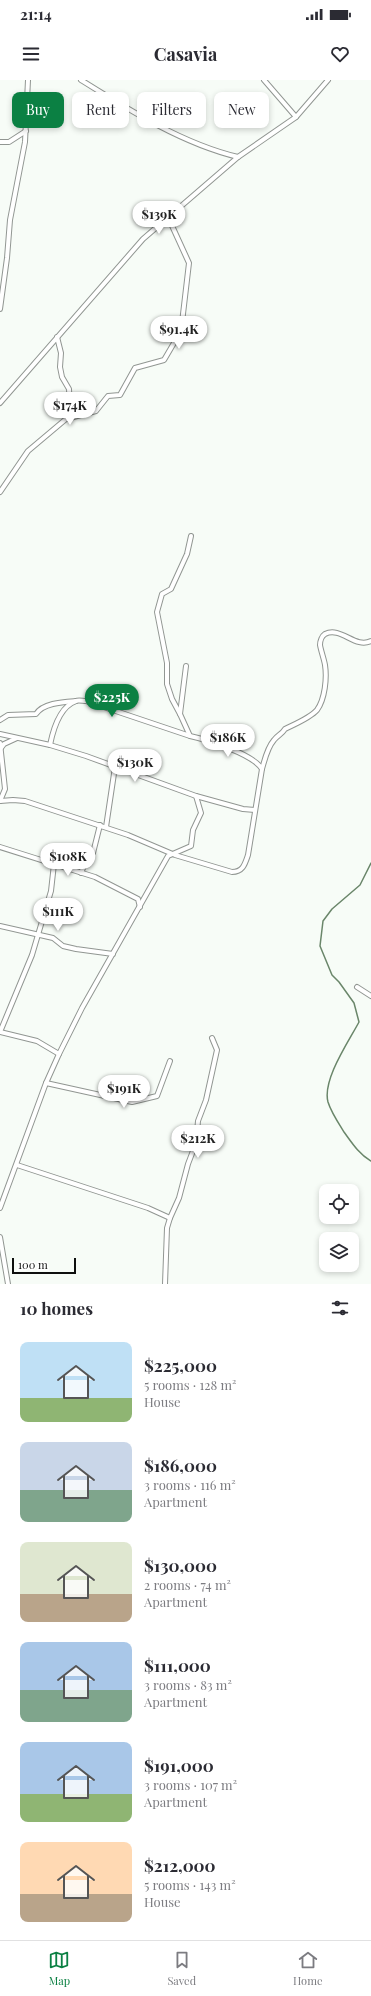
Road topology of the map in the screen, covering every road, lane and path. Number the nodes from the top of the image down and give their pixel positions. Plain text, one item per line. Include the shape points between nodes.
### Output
1 (28, 80) edge
2 (81, 80) edge
3 (264, 80) edge
4 (328, 80) edge
5 (296, 117) junction
6 (26, 131) junction
7 (0, 142) edge
8 (238, 157) junction
9 (168, 217) junction
10 (0, 309) edge
11 (56, 337) junction
12 (0, 403) edge
13 (66, 419) junction
14 (0, 492) edge
15 (191, 536) dead end
16 (371, 641) edge
17 (186, 666) dead end
18 (76, 701) junction
19 (180, 714) junction
20 (0, 720) edge
21 (0, 734) edge
22 (190, 736) junction
23 (18, 738) junction
24 (50, 745) junction
25 (0, 746) edge
26 (115, 766) junction
27 (262, 769) junction
28 (196, 796) junction
29 (0, 801) edge
30 (254, 810) junction
31 (100, 825) junction
32 (106, 827) junction
33 (0, 848) edge
34 (175, 855) junction
35 (54, 864) junction
36 (81, 873) junction
37 (140, 907) junction
38 (0, 926) edge
39 (37, 934) junction
40 (113, 954) junction
41 (357, 987) dead end
42 (371, 996) edge
43 (0, 1032) edge
44 (212, 1038) dead end
45 (59, 1054) junction
46 (170, 1061) dead end
47 (46, 1083) junction
48 (17, 1165) junction
49 (0, 1208) edge
50 (170, 1218) junction
51 (0, 1237) edge
52 (0, 1242) edge
53 (8, 1284) edge
54 (165, 1284) edge

1 - 6 street
2 - 8 street via 122,105 212,151
3 - 5 street
4 - 5 street
5 - 8 street
6 - 7 street via 9,142
6 - 10 street via 10,220
8 - 9 street
9 - 11 street via 143,239
9 - 13 street via 189,263 181,331 164,360 135,368 120,394 108,396 96,410
11 - 12 street
11 - 13 street via 62,353 62,377 69,388 70,408
13 - 14 street via 28,451
15 - 19 street via 187,554 171,589 162,594 157,612 167,663 167,684
16 - 27 street via 354,641 334,632 322,637 320,643 325,682 321,701 316,710 285,729 269,746
17 - 19 street
18 - 20 street via 48,706 36,714 8,715
18 - 22 street via 86,701
18 - 24 street via 55,723
19 - 22 street
21 - 23 street
22 - 27 street via 255,761
23 - 24 street
23 - 25 street
24 - 26 street
25 - 29 street via 5,789
26 - 28 street
26 - 32 street
27 - 30 street
28 - 30 street
28 - 34 street via 201,813 193,830 191,846
29 - 31 street via 25,801
30 - 34 street via 248,854 243,868 239,871 232,872
31 - 32 street
31 - 36 street via 93,853 88,856
32 - 34 street
33 - 35 street
34 - 37 street via 168,856
35 - 36 street
35 - 39 street via 51,891
36 - 37 street via 109,884 138,900
37 - 40 street
38 - 39 street
39 - 40 street via 53,938 63,946
39 - 43 street via 24,976
40 - 45 street
41 - 42 street
43 - 45 street via 38,1042
44 - 50 street via 217,1050 206,1100 198,1121 196,1143
45 - 47 street
46 - 47 street via 157,1096 132,1102
47 - 48 street
48 - 49 street
48 - 50 street via 148,1208
50 - 54 street via 166,1238
51 - 52 street
52 - 53 street

